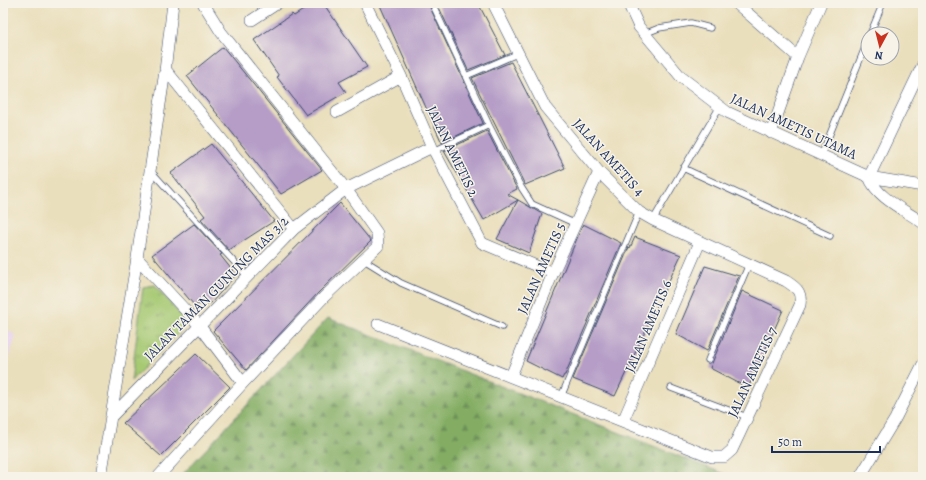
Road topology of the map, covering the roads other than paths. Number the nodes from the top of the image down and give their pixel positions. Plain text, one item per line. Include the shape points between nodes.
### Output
1 (173, 3) edge
2 (203, 3) edge
3 (278, 3) edge
4 (365, 3) edge
5 (432, 3) edge
6 (493, 3) edge
7 (628, 3) edge
8 (736, 3) edge
9 (821, 3) edge
10 (883, 3) edge
11 (252, 20) dead end
12 (873, 26) edge
13 (710, 28) dead end
14 (644, 34) junction
15 (517, 54) junction
16 (798, 57) junction
17 (860, 60) edge
18 (923, 64) edge
19 (165, 69) junction
20 (401, 76) junction
21 (466, 76) junction
22 (719, 108) junction
23 (337, 112) dead end
24 (489, 125) junction
25 (770, 133) junction
26 (433, 149) junction
27 (821, 156) junction
28 (683, 168) junction
29 (150, 170) junction
30 (599, 172) junction
31 (869, 177) junction
32 (923, 186) edge
33 (346, 189) junction
34 (639, 212) junction
35 (653, 220) junction
36 (923, 223) edge
37 (576, 224) junction
38 (294, 229) junction
39 (830, 236) dead end
40 (700, 242) junction
41 (137, 258) junction
42 (364, 260) junction
43 (749, 264) junction
44 (553, 273) junction
45 (247, 276) junction
46 (801, 296) joint
47 (378, 324) dead end
48 (199, 325) junction
49 (502, 327) dead end
50 (708, 360) dead end
51 (923, 364) edge
52 (511, 376) junction
53 (243, 383) junction
54 (671, 388) dead end
55 (561, 397) junction
56 (113, 415) junction
57 (747, 417) junction
58 (623, 422) junction
59 (101, 477) edge
60 (158, 477) edge
61 (860, 477) edge

1 - 19 street
2 - 33 street via 221,32
3 - 11 street
4 - 20 street, JALAN AMETIS 2
5 - 21 lane
6 - 15 street, JALAN AMETIS 4
7 - 14 street, JALAN AMETIS UTAMA
8 - 16 street
9 - 16 street
10 - 12 lane
13 - 14 lane via 691,23 659,28
14 - 22 street, JALAN AMETIS UTAMA via 680,77
15 - 21 lane
15 - 30 street, JALAN AMETIS 4 via 545,107
16 - 25 street
17 - 27 lane
18 - 31 street
19 - 29 street
19 - 38 street
20 - 23 street
20 - 26 street, JALAN AMETIS 2
21 - 24 lane
22 - 25 street, JALAN AMETIS UTAMA
22 - 28 lane
24 - 26 lane
24 - 37 lane via 532,204
25 - 27 street, JALAN AMETIS UTAMA
26 - 33 street, JALAN TAMAN GUNUNG MAS 3/2
26 - 44 street, JALAN AMETIS 2 via 482,243
27 - 31 street, JALAN AMETIS UTAMA
28 - 35 lane
28 - 39 lane
29 - 41 street
29 - 45 lane
30 - 34 street, JALAN AMETIS 4
30 - 37 street, JALAN AMETIS 5
31 - 32 street, JALAN AMETIS UTAMA
31 - 36 street via 879,193
33 - 38 street, JALAN TAMAN GUNUNG MAS 3/2
33 - 42 street via 377,232 378,246
34 - 35 street, JALAN AMETIS 4
34 - 55 lane
35 - 40 street, JALAN AMETIS 4
37 - 44 street, JALAN AMETIS 5
38 - 45 street, JALAN TAMAN GUNUNG MAS 3/2
40 - 43 street, JALAN AMETIS 4
40 - 58 street, JALAN AMETIS 6
41 - 48 street
41 - 56 street
42 - 49 lane via 401,283
42 - 53 street via 324,297
43 - 46 street, JALAN AMETIS 4 via 796,287
43 - 50 lane
44 - 52 street, JALAN AMETIS 5
45 - 48 street, JALAN TAMAN GUNUNG MAS 3/2
46 - 57 street, JALAN AMETIS 7 via 800,306
47 - 52 street
48 - 53 street
48 - 56 street, JALAN TAMAN GUNUNG MAS 3/2
51 - 61 street via 895,420
52 - 55 street
53 - 60 street
54 - 57 lane
55 - 58 street
56 - 59 street
57 - 58 street, JALAN AMETIS 7 via 732,450 724,457 712,457

